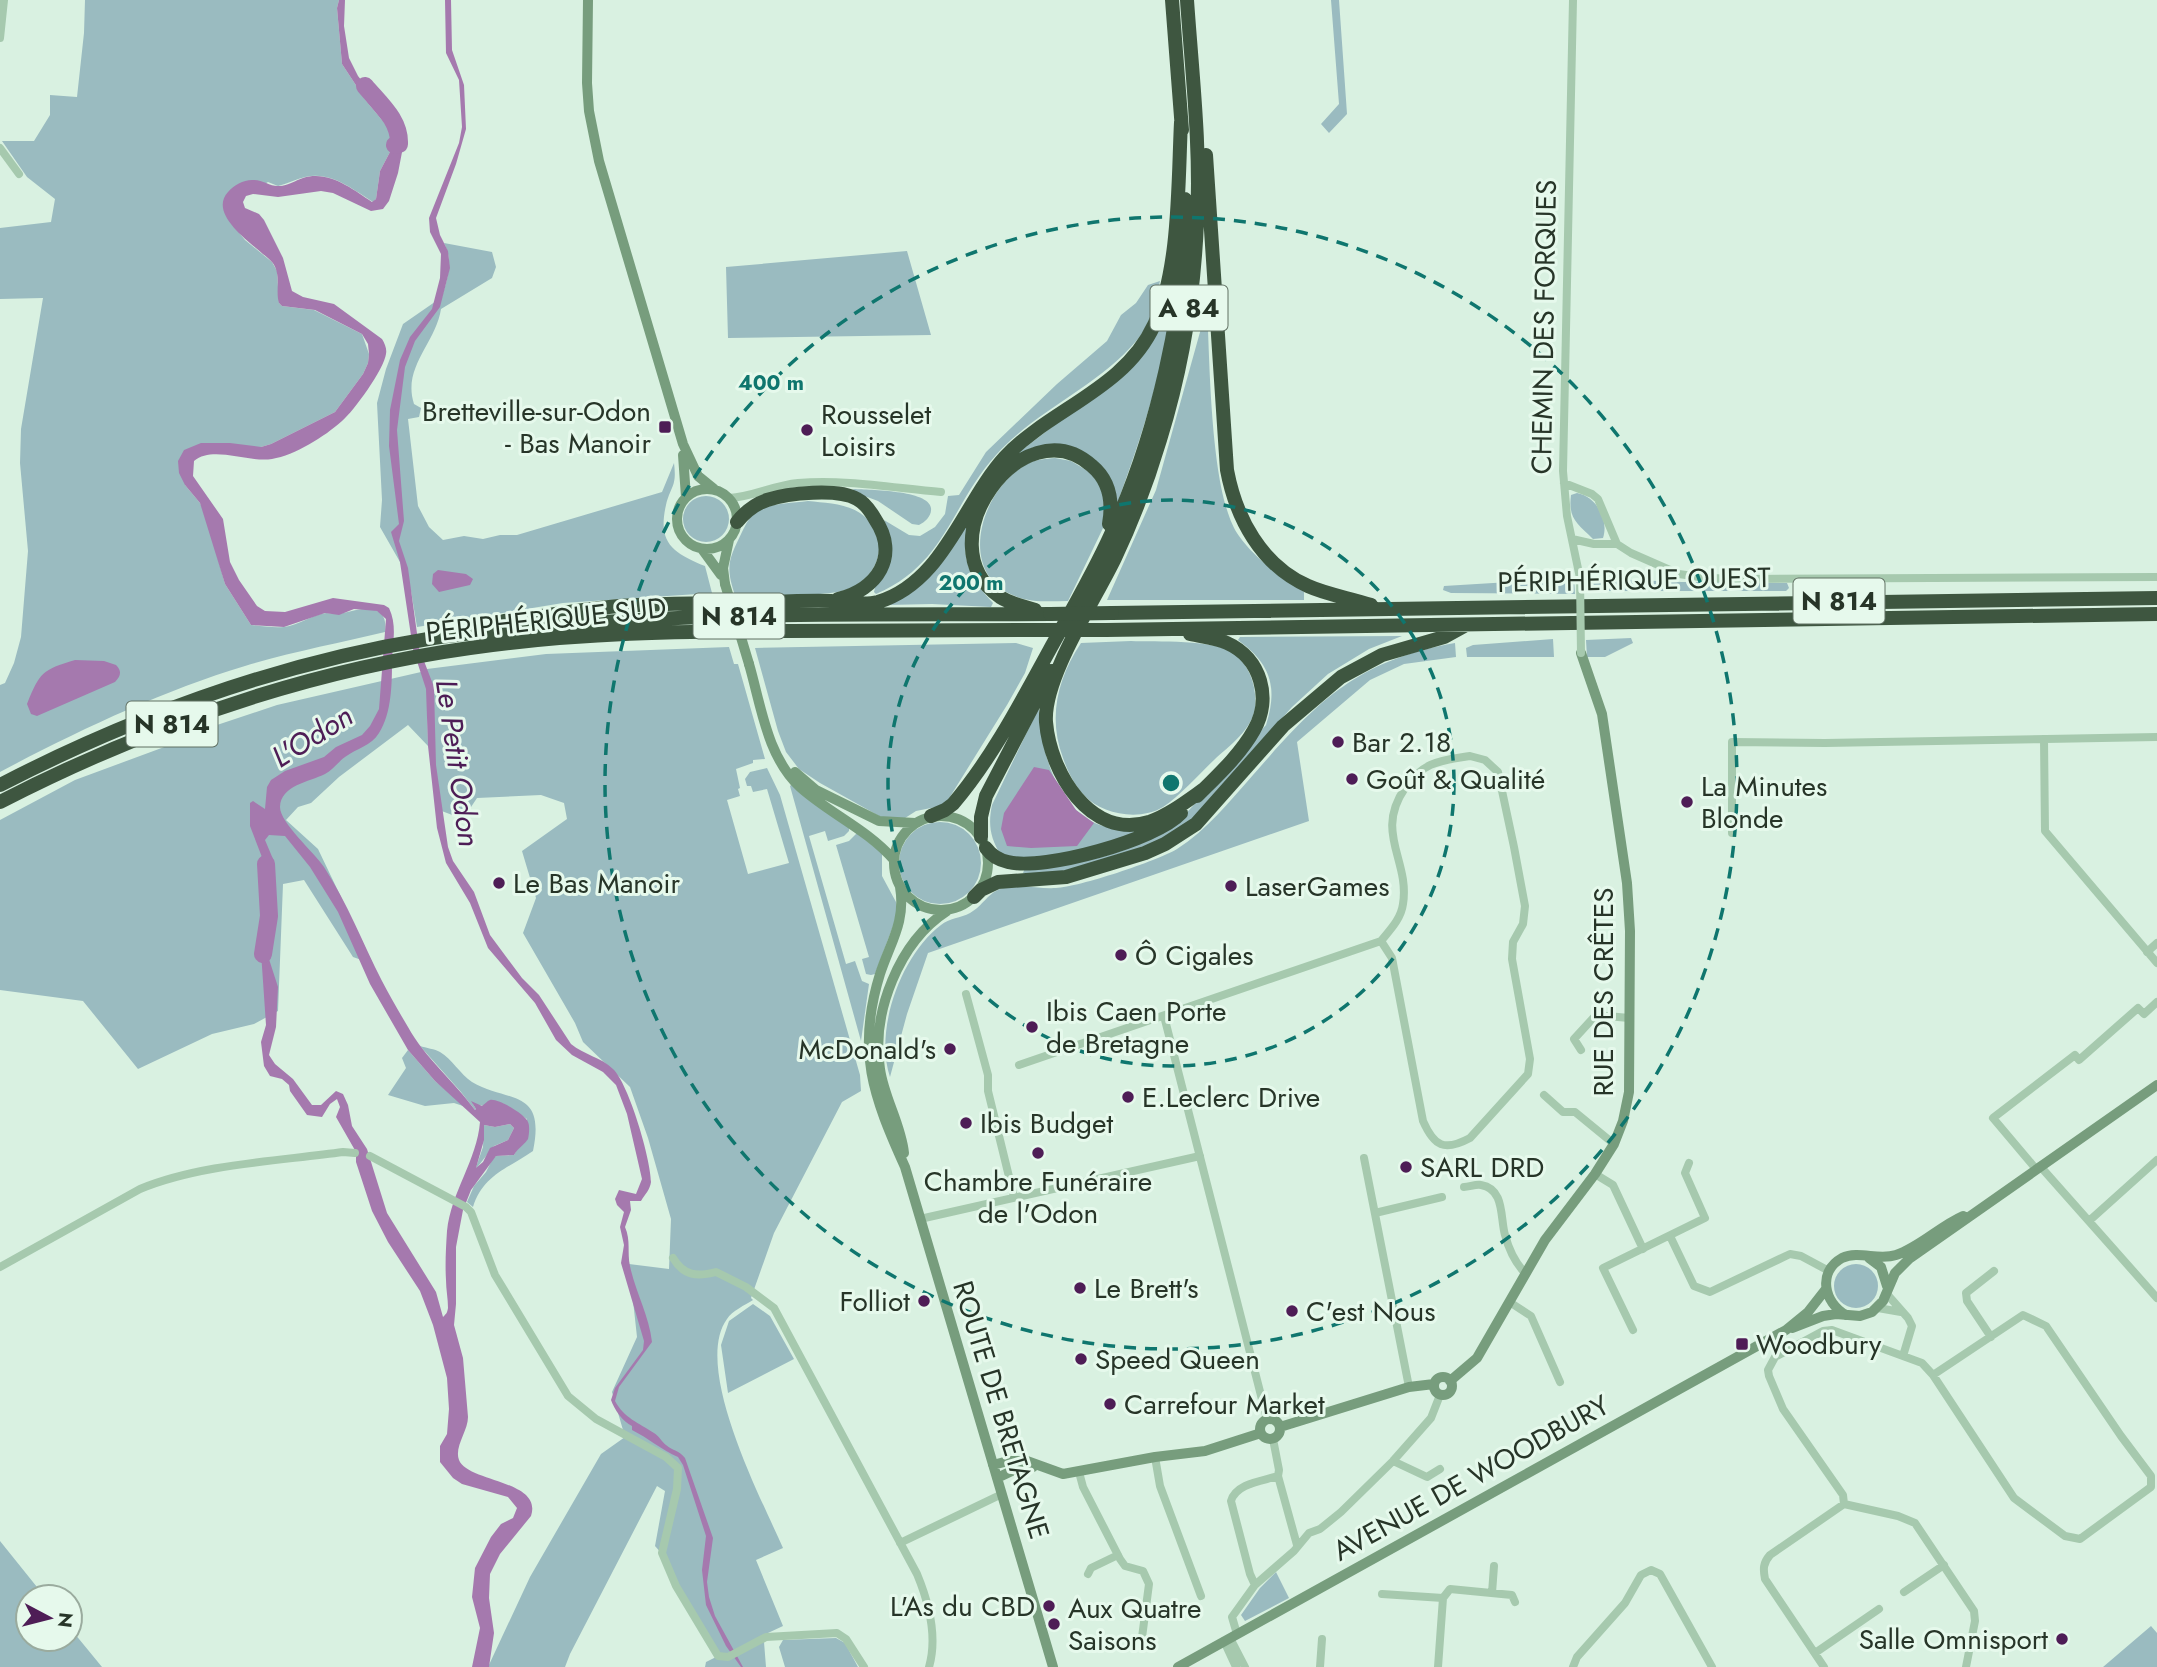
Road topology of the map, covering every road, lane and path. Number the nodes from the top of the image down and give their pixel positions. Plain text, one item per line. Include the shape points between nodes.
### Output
1 (4, 0) edge
2 (589, 0) edge
3 (1172, 0) edge
4 (1187, 0) edge
5 (1573, 0) edge
6 (0, 38) edge
7 (1190, 43) junction
8 (1181, 122) junction
9 (0, 148) edge
10 (19, 174) dead end
11 (682, 444) junction
12 (1564, 483) junction
13 (714, 489) junction
14 (940, 492) dead end
15 (686, 497) junction
16 (729, 498) junction
17 (737, 522) junction
18 (730, 538) junction
19 (1572, 539) junction
20 (1617, 544) junction
21 (702, 549) junction
22 (1114, 561) junction
23 (2157, 577) edge
24 (725, 582) junction
25 (1084, 586) junction
26 (2157, 598) edge
27 (830, 601) junction
28 (1378, 608) junction
29 (1112, 612) joint
30 (1050, 614) junction
31 (2119, 614) junction
32 (2157, 614) edge
33 (2157, 621) edge
34 (1467, 624) junction
35 (1165, 629) junction
36 (429, 639) junction
37 (1581, 653) joint
38 (771, 737) junction
39 (2157, 737) edge
40 (2044, 738) junction
41 (0, 785) edge
42 (1204, 789) junction
43 (0, 802) edge
44 (931, 816) junction
45 (915, 823) junction
46 (1732, 833) dead end
47 (983, 842) junction
48 (894, 860) junction
49 (900, 887) junction
50 (974, 897) junction
51 (949, 910) junction
52 (1381, 941) junction
53 (2157, 943) edge
54 (2147, 952) junction
55 (2157, 963) edge
56 (966, 994) dead end
57 (2157, 1002) edge
58 (1164, 1016) junction
59 (1629, 1017) junction
60 (1581, 1050) dead end
61 (1019, 1065) dead end
62 (2157, 1084) edge
63 (1544, 1095) dead end
64 (1614, 1144) junction
65 (355, 1153) dead end
66 (370, 1156) dead end
67 (1200, 1156) junction
68 (1364, 1158) dead end
69 (2157, 1160) edge
70 (1689, 1163) dead end
71 (905, 1167) junction
72 (2038, 1167) junction
73 (1595, 1174) junction
74 (1464, 1187) dead end
75 (1014, 1197) junction
76 (1442, 1197) dead end
77 (1975, 1211) junction
78 (1375, 1213) junction
79 (920, 1219) junction
80 (2089, 1221) junction
81 (1671, 1236) junction
82 (1643, 1249) junction
83 (673, 1258) dead end
84 (1869, 1258) junction
85 (0, 1267) edge
86 (1829, 1271) junction
87 (1994, 1271) dead end
88 (1526, 1273) junction
89 (1826, 1289) junction
90 (1886, 1290) junction
91 (2156, 1293) edge
92 (1511, 1303) junction
93 (1878, 1308) junction
94 (1901, 1312) junction
95 (1846, 1315) junction
96 (1786, 1329) junction
97 (1633, 1331) dead end
98 (1991, 1337) junction
99 (1903, 1356) junction
100 (1933, 1375) junction
101 (1450, 1381) junction
102 (1560, 1382) dead end
103 (1434, 1384) junction
104 (1409, 1387) junction
105 (1440, 1395) junction
106 (1268, 1419) junction
107 (1280, 1427) junction
108 (1261, 1433) junction
109 (1273, 1439) junction
110 (1155, 1457) junction
111 (1393, 1461) junction
112 (993, 1465) junction
113 (1043, 1467) junction
114 (1440, 1469) dead end
115 (1079, 1472) junction
116 (1278, 1476) junction
117 (997, 1478) junction
118 (1002, 1494) junction
119 (1844, 1504) junction
120 (1292, 1528) junction
121 (1309, 1533) junction
122 (900, 1543) junction
123 (1297, 1545) junction
124 (1118, 1555) junction
125 (1944, 1565) junction
126 (1494, 1566) dead end
127 (1088, 1574) dead end
128 (1255, 1585) junction
129 (1904, 1592) dead end
130 (1492, 1593) junction
131 (1382, 1594) dead end
132 (1201, 1596) dead end
133 (1443, 1598) junction
134 (1515, 1602) dead end
135 (1879, 1609) dead end
136 (1230, 1638) junction
137 (1322, 1639) dead end
138 (1141, 1645) dead end
139 (1815, 1653) junction
140 (864, 1667) edge
141 (929, 1667) edge
142 (1054, 1667) edge
143 (1178, 1667) edge
144 (1236, 1667) edge
145 (1245, 1667) edge
146 (1320, 1667) edge
147 (1438, 1667) edge
148 (1573, 1667) edge
149 (1712, 1667) edge
150 (1824, 1667) edge
151 (1966, 1667) edge

1 - 6 street
2 - 11 street via 589,111 598,161
3 - 8 highway, A 84
4 - 7 highway, A 84
5 - 12 street, CHEMIN DES FORQUES
7 - 22 highway, A 84 via 1198,220 1185,342 1160,441
7 - 28 highway via 1205,141 1227,470 1236,507 1259,547 1292,577 1314,589
8 - 25 highway, A 84 via 1184,244 1165,369 1136,470
8 - 27 highway via 1167,284 1146,341 1112,378 1008,454 918,580 876,602
9 - 10 street
11 - 13 street via 698,476
11 - 15 street
12 - 19 street, CHEMIN DES FORQUES
12 - 20 street via 1598,499
13 - 15 street via 694,491
13 - 16 street
14 - 16 street via 810,483
15 - 21 street via 677,517 678,528 684,538
16 - 17 street
17 - 18 street
17 - 27 highway via 755,506 779,497 833,494 857,499 881,529 883,566 869,584
18 - 21 street
18 - 24 street via 724,556
19 - 20 street
19 - 37 street, CHEMIN DES FORQUES, bridge via 1580,578
20 - 23 street via 1679,574 1706,579
21 - 24 street
22 - 42 highway via 1053,682 1046,719 1059,771 1073,793 1098,815 1132,824 1165,815
22 - 47 highway, A 84 via 995,776 982,805
24 - 38 street, bridge
25 - 30 highway via 1109,523 1111,507 1105,481 1070,452 1031,453 990,491 975,520 971,549 977,571 993,592
25 - 44 highway, A 84 via 990,753 953,804
26 - 28 highway, PÉRIPHÉRIQUE OUEST / N 814
27 - 36 highway via 619,606 443,628
28 - 29 highway, PÉRIPHÉRIQUE OUEST / N 814
29 - 30 highway, PÉRIPHÉRIQUE SUD / N 814, bridge
30 - 36 highway, PÉRIPHÉRIQUE SUD / N 814 via 664,618
31 - 32 highway, PÉRIPHÉRIQUE OUEST / N 814
31 - 33 highway
31 - 34 highway, PÉRIPHÉRIQUE OUEST / N 814
34 - 35 highway, PÉRIPHÉRIQUE OUEST / N 814
34 - 50 highway via 1444,637 1382,655 1341,677 1283,726 1196,824 1166,845 1066,877 998,882
35 - 42 highway via 1228,643 1250,661 1262,684 1263,705 1256,728
35 - 43 highway, PÉRIPHÉRIQUE SUD / N 814, bridge via 690,631 553,639 442,653 353,670 235,702 102,752
36 - 41 highway, PÉRIPHÉRIQUE SUD / N 814 via 350,654 237,686 158,714
37 - 59 street, RUE DES CRÊTES via 1602,713 1627,883
38 - 45 street via 792,769 816,790 879,821
38 - 48 street via 778,759 802,788 879,843
39 - 40 street
40 - 46 street via 1732,742
40 - 54 street via 2045,831
42 - 47 highway via 1178,817 1159,829 1068,859 1007,862 995,858
44 - 45 street
44 - 47 street via 950,816 967,823
45 - 48 street via 900,839
47 - 50 street via 988,858 986,879
48 - 49 street
49 - 51 street via 916,903
49 - 71 street, ROUTE DE BRETAGNE via 902,915 878,982 868,1054 883,1116
50 - 51 street
51 - 71 street, ROUTE DE BRETAGNE via 924,929 901,962 880,1024 880,1072
52 - 52 street via 1392,958 1423,1121 1431,1138 1442,1145 1457,1145 1470,1138 1528,1074 1530,1059 1511,959 1525,906 1498,772 1485,760 1470,756 1435,761 1415,774 1398,798 1392,826 1403,906
52 - 58 street
53 - 54 street
54 - 55 street
56 - 75 street
57 - 72 street via 2144,1014 2138,1008 2079,1059 2075,1055 1993,1118
58 - 61 street
58 - 67 street
59 - 60 street via 1596,1015 1574,1039
59 - 64 street, RUE DES CRÊTES via 1629,1092
62 - 72 street
63 - 64 street via 1563,1112 1575,1112
64 - 73 street, RUE DES CRÊTES
65 - 85 street via 164,1179
66 - 140 street via 471,1212 495,1275 568,1396 596,1419 678,1468 662,1553 718,1656 728,1657 766,1637 837,1633
67 - 75 street
67 - 106 street
68 - 78 street
69 - 80 street
70 - 81 street via 1685,1173 1705,1218
71 - 79 street, ROUTE DE BRETAGNE
72 - 77 street
72 - 80 street
73 - 82 street via 1613,1185
73 - 88 street, RUE DES CRÊTES
74 - 88 street via 1481,1185 1494,1191 1509,1245 1517,1265
75 - 79 street
76 - 78 street
77 - 84 street via 1898,1255
77 - 90 street via 1901,1265
78 - 104 street
79 - 112 street, ROUTE DE BRETAGNE
80 - 91 street
81 - 82 street
81 - 86 street via 1694,1286 1710,1292 1790,1254
82 - 97 street via 1603,1268
83 - 122 street via 689,1274 716,1272 774,1308
84 - 86 street via 1846,1256
84 - 90 street via 1881,1267
86 - 89 street
87 - 98 street via 1966,1293 1966,1301
88 - 92 street, RUE DES CRÊTES
89 - 95 street via 1832,1305
89 - 96 street, AVENUE DE WOODBURY via 1808,1312
90 - 93 street
90 - 94 street
92 - 101 street, RUE DES CRÊTES via 1477,1358
92 - 102 street via 1531,1316
93 - 94 street
93 - 95 street, AVENUE DE WOODBURY via 1866,1315
94 - 99 street via 1912,1326
95 - 96 street, AVENUE DE WOODBURY via 1823,1316
96 - 136 street, AVENUE DE WOODBURY
98 - 100 street
98 - 100 street via 2023,1315 2046,1326 2151,1476 2149,1491 2080,1539 2065,1536 2014,1498
99 - 100 street via 1922,1363
99 - 119 street via 1841,1332 1823,1331 1775,1357 1768,1370 1783,1409 1843,1495
101 - 103 street via 1441,1377
101 - 105 street via 1450,1392
103 - 104 street
103 - 105 street
104 - 107 street
105 - 111 street via 1431,1418
106 - 107 street via 1276,1420
106 - 108 street via 1261,1425
107 - 109 street
108 - 109 street
108 - 110 street via 1205,1451
109 - 116 street
110 - 115 street
110 - 132 street via 1160,1486
111 - 114 street via 1427,1477
111 - 121 street via 1341,1512
112 - 113 street via 1027,1461
112 - 117 street, ROUTE DE BRETAGNE
113 - 115 street via 1063,1474
113 - 117 street via 1023,1468
115 - 124 street
116 - 120 street
116 - 128 street via 1240,1488 1231,1501
117 - 118 street, ROUTE DE BRETAGNE
118 - 122 street
118 - 142 street, ROUTE DE BRETAGNE
119 - 125 street via 1909,1519
119 - 139 street via 1765,1561 1765,1579
120 - 121 street
120 - 123 street
121 - 123 street
122 - 141 street via 918,1574 928,1605 934,1641
123 - 128 street
124 - 127 street
124 - 138 street via 1125,1566 1143,1571 1149,1584
125 - 129 street
125 - 151 street via 1974,1612
126 - 130 street
128 - 136 street via 1232,1617
130 - 133 street via 1450,1589
130 - 134 street via 1512,1595
131 - 133 street
133 - 147 street
135 - 139 street
136 - 143 street, AVENUE DE WOODBURY
136 - 144 street
136 - 145 street
137 - 146 street
139 - 150 street
148 - 149 street via 1625,1603 1641,1575 1651,1570 1660,1574

